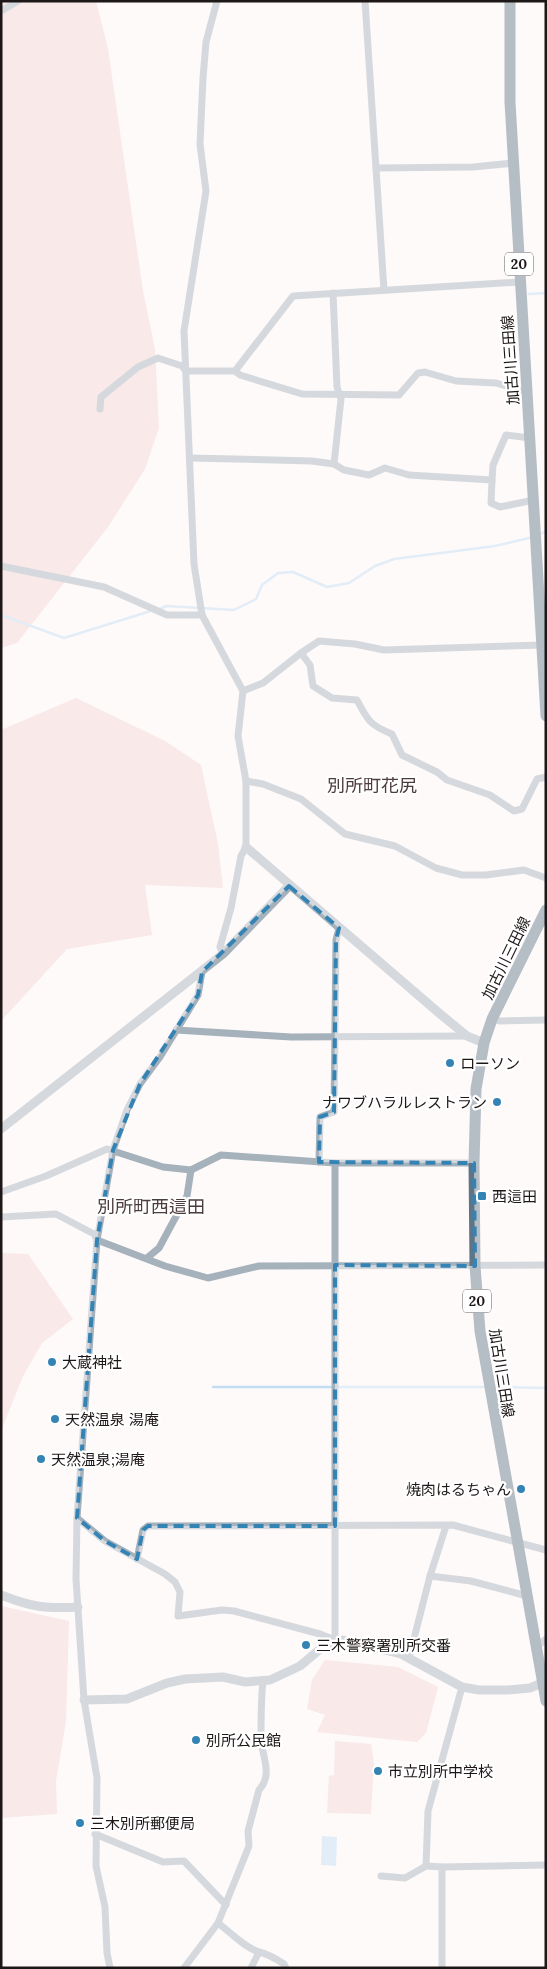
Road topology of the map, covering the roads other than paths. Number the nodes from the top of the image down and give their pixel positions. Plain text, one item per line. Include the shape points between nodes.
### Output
1 (18, 1) edge
2 (217, 1) edge
3 (366, 1) edge
4 (510, 1) edge
5 (1, 11) edge
6 (514, 163) junction
7 (376, 168) junction
8 (520, 282) junction
9 (384, 290) junction
10 (333, 293) junction
11 (186, 372) junction
12 (235, 372) junction
13 (527, 392) junction
14 (339, 393) junction
15 (100, 409) dead end
16 (530, 438) junction
17 (190, 458) junction
18 (334, 464) junction
19 (492, 480) junction
20 (534, 500) junction
21 (1, 566) edge
22 (202, 615) junction
23 (543, 645) junction
24 (301, 653) junction
25 (243, 691) junction
26 (546, 716) edge
27 (546, 777) edge
28 (246, 781) junction
29 (246, 847) junction
30 (546, 878) edge
31 (289, 886) junction
32 (546, 910) edge
33 (340, 928) junction
34 (223, 954) junction
35 (202, 972) junction
36 (492, 1019) junction
37 (546, 1020) edge
38 (176, 1030) junction
39 (467, 1036) junction
40 (335, 1037) junction
41 (484, 1043) junction
42 (1, 1129) edge
43 (113, 1150) junction
44 (319, 1162) junction
45 (335, 1163) junction
46 (474, 1163) junction
47 (191, 1170) junction
48 (1, 1192) edge
49 (1, 1218) edge
50 (97, 1240) junction
51 (147, 1258) junction
52 (335, 1265) junction
53 (546, 1265) edge
54 (475, 1266) junction
55 (77, 1518) junction
56 (335, 1526) junction
57 (446, 1526) junction
58 (517, 1543) junction
59 (546, 1550) edge
60 (136, 1559) junction
61 (430, 1576) junction
62 (1, 1595) edge
63 (527, 1596) junction
64 (78, 1607) junction
65 (546, 1639) edge
66 (335, 1640) junction
67 (536, 1647) junction
68 (409, 1658) junction
69 (263, 1681) junction
70 (542, 1683) junction
71 (462, 1687) junction
72 (84, 1700) junction
73 (546, 1701) edge
74 (95, 1834) junction
75 (546, 1865) edge
76 (426, 1866) junction
77 (442, 1866) junction
78 (380, 1876) dead end
79 (226, 1904) junction
80 (218, 1923) junction
81 (259, 1952) junction
82 (110, 1968) edge
83 (184, 1968) edge
84 (251, 1968) edge
85 (286, 1968) edge
86 (442, 1968) edge

1 - 5 street
2 - 11 street via 204,60 200,144 206,191 184,331
3 - 7 street
4 - 6 main road, 加古川三田線 / 20 via 508,46
6 - 7 street
6 - 8 main road, 加古川三田線 / 20
7 - 9 street
8 - 9 street
8 - 13 main road, 加古川三田線 / 20
9 - 10 street
10 - 12 street via 293,296
10 - 14 street
11 - 12 street
11 - 15 street via 182,366 158,358 138,366 101,397
11 - 17 street
12 - 14 street via 302,394
13 - 14 street via 496,383 456,381 425,372 418,373 399,396
13 - 16 main road, 加古川三田線 / 20
14 - 18 street
16 - 19 street via 506,435 493,465
16 - 20 main road, 加古川三田線 / 20
17 - 18 street
17 - 22 street via 194,564
18 - 19 street via 344,470 369,475 385,468 409,474
19 - 20 street via 492,503 500,507
20 - 23 main road, 加古川三田線 / 20
21 - 22 street via 104,587 167,615
22 - 25 street
23 - 24 street via 384,650 320,641
23 - 26 main road, 加古川三田線 / 20
24 - 25 street via 263,683
24 - 27 street via 310,665 313,686 332,698 357,700 374,727 392,734 402,755 447,780 490,795 514,812 522,808 537,779
25 - 28 street via 238,736
28 - 29 street
28 - 30 street via 301,799 345,834 394,846 445,871 486,875 524,870
29 - 31 street
29 - 34 street via 241,856 220,948
31 - 33 street
31 - 34 street
32 - 36 main road, 加古川三田線 / 20
33 - 39 street
33 - 40 street via 336,940
34 - 35 street
35 - 38 street via 198,995
35 - 42 street
36 - 37 street
36 - 41 main road, 加古川三田線 / 20
38 - 40 street
38 - 43 street via 140,1084
39 - 40 street
39 - 41 street
40 - 44 street via 334,1112 320,1117
41 - 46 main road, 加古川三田線 / 20 via 476,1089
43 - 47 street via 163,1167
43 - 48 street via 107,1149
43 - 50 street
44 - 45 street
44 - 47 street via 221,1155
45 - 46 street
45 - 52 street
46 - 54 main road, 加古川三田線 / 20
47 - 51 street via 187,1196 159,1248
49 - 50 street via 56,1214 94,1234
50 - 51 street
50 - 55 street
51 - 52 street via 208,1278 259,1266
52 - 54 street
52 - 56 street
53 - 54 street
54 - 58 main road, 加古川三田線 / 20 via 483,1357
55 - 60 street via 105,1541
55 - 64 street
56 - 57 street
56 - 60 street via 148,1526 143,1530
56 - 66 street
57 - 58 street via 453,1525
57 - 61 street
58 - 59 street
58 - 63 main road, 加古川三田線 / 20
60 - 66 street via 175,1582 180,1592 178,1616 234,1611
61 - 63 street via 471,1581
61 - 68 street
62 - 64 street via 45,1609
63 - 67 main road, 加古川三田線 / 20
64 - 72 street
65 - 67 street
66 - 68 street
66 - 69 street via 300,1666
67 - 70 main road, 加古川三田線 / 20
68 - 71 street
69 - 72 street via 245,1682 223,1677 185,1679 128,1699
69 - 79 street via 260,1740 267,1765 248,1831 249,1846
70 - 71 street via 508,1690
70 - 73 main road, 加古川三田線 / 20
71 - 76 street via 428,1811
72 - 74 street via 97,1778
74 - 79 street via 164,1862 184,1861
74 - 82 street via 96,1866
75 - 77 street
76 - 77 street
76 - 78 street via 404,1878
77 - 86 street
79 - 80 street
80 - 81 street
80 - 83 street
81 - 84 street
81 - 85 street via 265,1952

